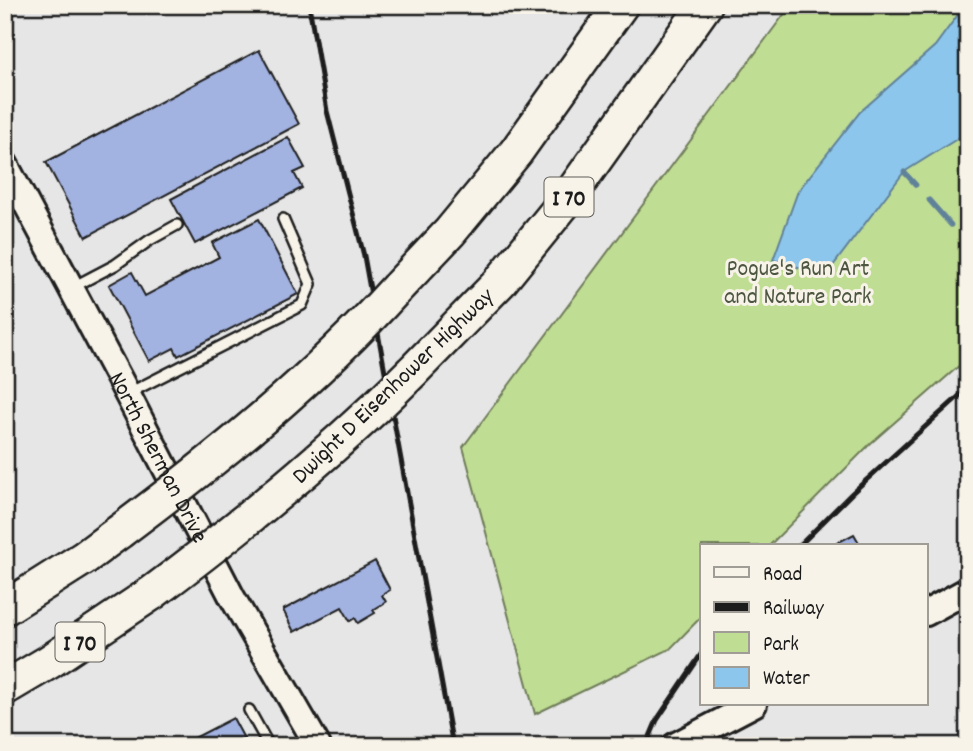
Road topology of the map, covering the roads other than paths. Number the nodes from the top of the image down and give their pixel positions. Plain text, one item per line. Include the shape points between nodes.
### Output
1 (621, 5) edge
2 (705, 5) edge
3 (5, 164) edge
4 (283, 219) dead end
5 (177, 225) dead end
6 (71, 288) junction
7 (128, 394) junction
8 (968, 590) edge
9 (5, 608) edge
10 (928, 612) edge
11 (5, 688) edge
12 (750, 706) edge
13 (249, 710) dead end
14 (268, 746) edge
15 (318, 746) edge
16 (674, 746) edge

1 - 9 highway, bridge via 516,152 450,232 340,346 268,414 186,481 64,571
2 - 11 highway, Dwight D Eisenhower Highway / I 70, bridge via 568,198 499,283 412,372 259,511 152,593
3 - 6 main road, North Sherman Drive
4 - 7 lane via 311,284 302,305
5 - 6 lane
6 - 7 main road, North Sherman Drive
7 - 15 main road, North Sherman Drive via 232,597
8 - 10 main road
12 - 16 main road
13 - 14 lane

